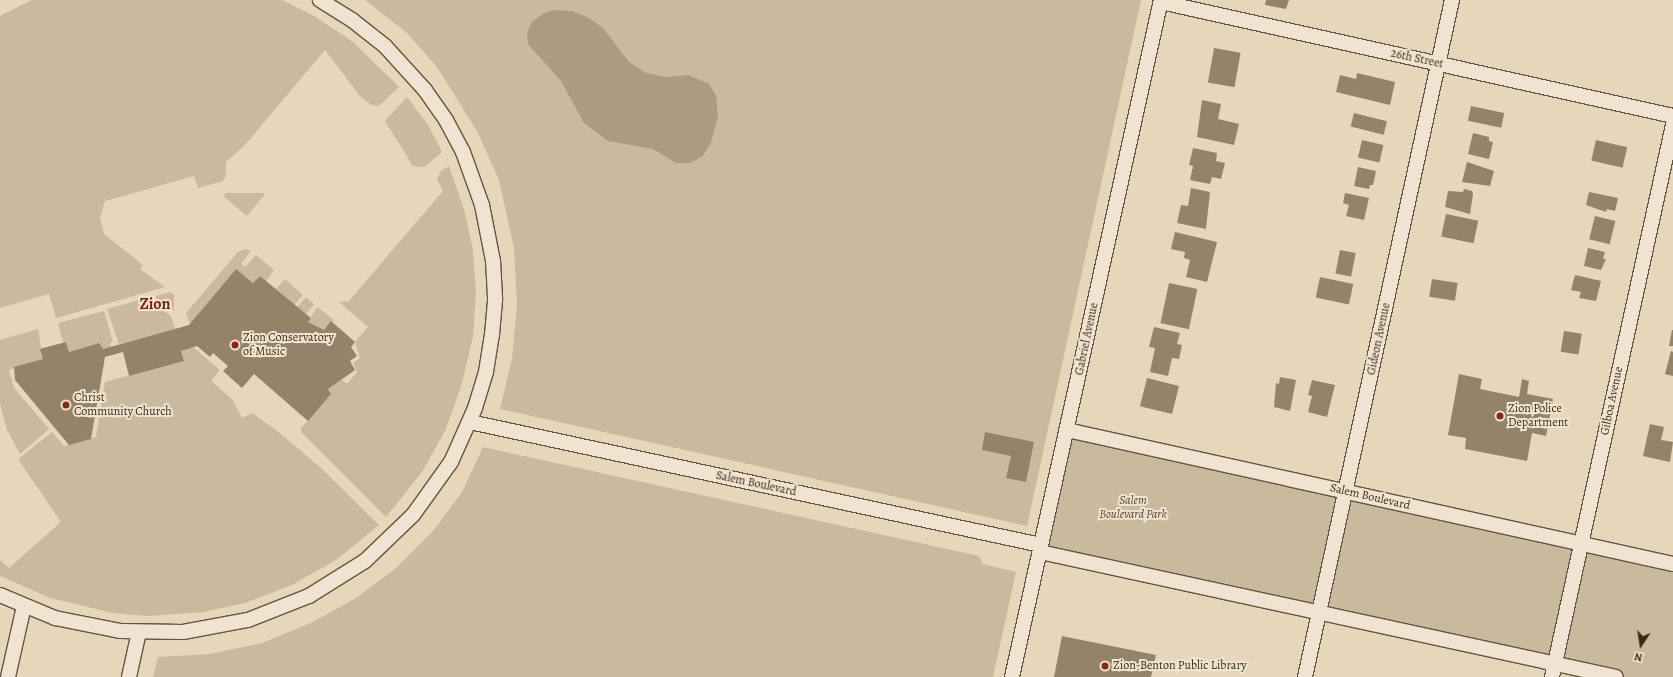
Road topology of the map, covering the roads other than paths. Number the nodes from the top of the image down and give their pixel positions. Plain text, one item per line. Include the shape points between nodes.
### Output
1 (320, 0) edge
2 (1452, 0) edge
3 (1161, 1) edge
4 (1438, 64) junction
5 (1673, 116) edge
6 (1673, 125) edge
7 (470, 422) junction
8 (1067, 430) junction
9 (1346, 492) junction
10 (1581, 544) junction
11 (1041, 548) junction
12 (1673, 564) edge
13 (0, 595) edge
14 (24, 606) junction
15 (1319, 613) junction
16 (139, 632) junction
17 (1553, 670) edge
18 (8, 677) edge
19 (129, 677) edge
20 (1012, 677) edge
21 (1304, 677) edge
22 (1616, 677) edge

1 - 7 street via 369,33 413,76 446,120 477,187 490,242 494,298 488,360
2 - 4 street, Gideon Avenue
3 - 4 street, 26th Street
3 - 8 street, Gabriel Avenue
4 - 5 street, 26th Street
4 - 9 street, Gideon Avenue
6 - 10 street, Gilboa Avenue
7 - 11 street, Salem Boulevard
7 - 16 street via 451,462 413,515 365,561 329,586 290,605 241,622 183,632
8 - 9 street, Salem Boulevard
8 - 11 street, Gabriel Avenue
9 - 10 street, Salem Boulevard
9 - 15 street, Gideon Avenue
10 - 12 street, Salem Boulevard
10 - 17 street, Gilboa Avenue
11 - 15 street, Salem Boulevard
11 - 20 street, Gabriel Avenue
13 - 14 street
14 - 16 street via 71,622
14 - 18 street
15 - 17 street, Salem Boulevard
15 - 21 street, Gideon Avenue
16 - 19 street
17 - 22 street, Salem Boulevard

